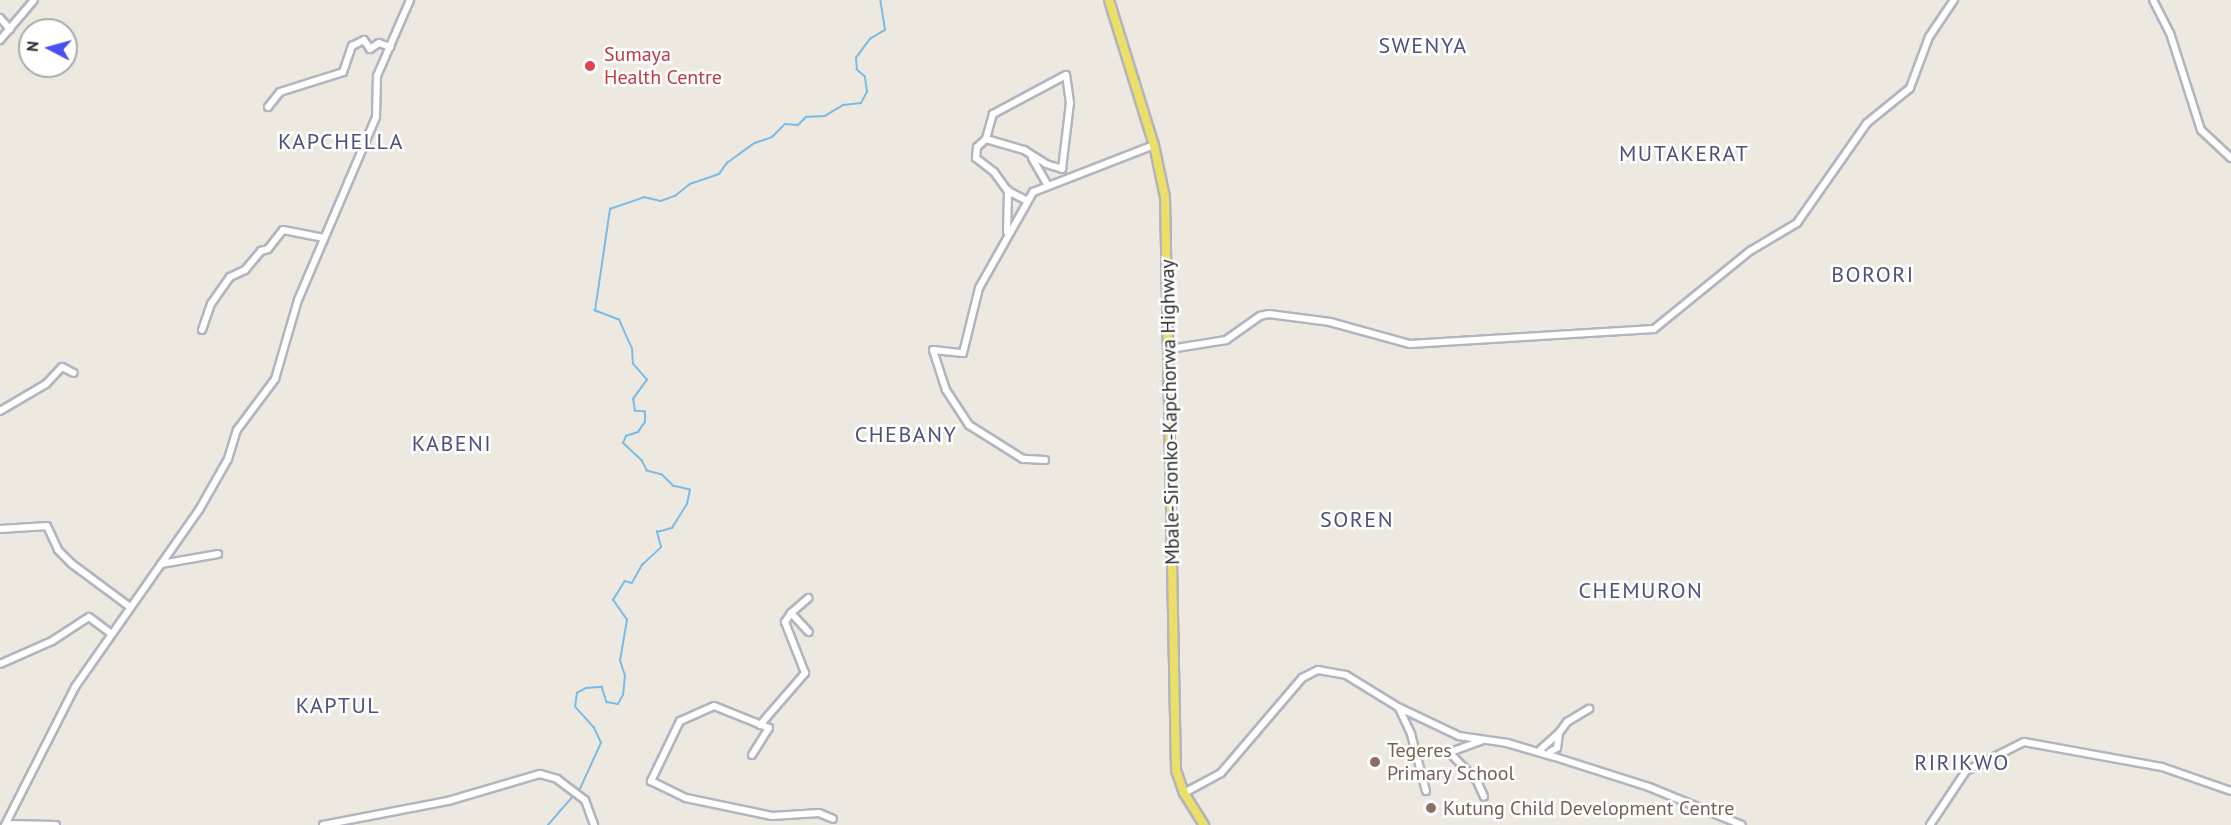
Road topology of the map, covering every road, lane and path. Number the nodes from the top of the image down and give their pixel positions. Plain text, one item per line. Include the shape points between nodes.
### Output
1 (34, 0) edge
2 (410, 0) edge
3 (1110, 0) edge
4 (1954, 0) edge
5 (2153, 0) edge
6 (0, 18) edge
7 (10, 29) junction
8 (0, 40) edge
9 (390, 46) junction
10 (268, 107) dead end
11 (986, 139) junction
12 (1154, 145) junction
13 (1031, 157) junction
14 (2231, 158) edge
15 (1048, 185) junction
16 (1008, 190) junction
17 (1028, 201) junction
18 (1007, 232) junction
19 (324, 238) junction
20 (202, 330) dead end
21 (1170, 349) junction
22 (74, 373) dead end
23 (0, 411) edge
24 (1045, 460) dead end
25 (0, 529) edge
26 (218, 554) dead end
27 (162, 564) junction
28 (808, 598) dead end
29 (130, 607) junction
30 (791, 613) junction
31 (809, 632) dead end
32 (110, 633) junction
33 (0, 664) edge
34 (1398, 708) junction
35 (1589, 709) dead end
36 (760, 725) junction
37 (1559, 733) junction
38 (1484, 740) junction
39 (1541, 749) junction
40 (1550, 752) junction
41 (752, 755) dead end
42 (1582, 766) junction
43 (1425, 791) dead end
44 (2231, 792) edge
45 (1184, 793) junction
46 (1484, 797) dead end
47 (833, 819) dead end
48 (5, 824) edge
49 (56, 825) edge
50 (323, 825) edge
51 (594, 825) edge
52 (1204, 825) edge
53 (1742, 825) edge
54 (1930, 825) edge

1 - 7 street
2 - 9 street
3 - 12 main road, Mbale-Sironko-Kapchorwa Highway
4 - 21 street via 1929,37 1910,88 1867,123 1797,223 1736,261 1654,329 1410,344 1330,322 1265,314 1226,340
5 - 14 street via 2170,33 2201,130
6 - 7 street
7 - 8 street
9 - 10 street via 383,42 370,49 364,40 352,46 343,72 279,92
9 - 19 street via 377,76 376,117
11 - 13 street via 1001,147 1024,150
11 - 13 street via 993,114 1066,75 1070,103 1062,169
11 - 16 street via 977,147 976,158
12 - 15 street
12 - 21 main road, Mbale-Sironko-Kapchorwa Highway via 1168,236
13 - 15 street
15 - 17 street via 1033,192
16 - 17 street
16 - 18 street
17 - 18 street
18 - 24 street via 979,288 963,353 933,350 946,390 969,425 1023,459
19 - 20 street via 283,230 245,270 230,277 211,304
19 - 27 street via 298,300 275,379 237,430 228,459
21 - 45 main road, Mbale-Sironko-Kapchorwa Highway via 1174,716 1176,770
22 - 23 street via 62,367 46,384
25 - 29 street via 47,526 58,550 72,564
26 - 27 street
27 - 29 street
28 - 30 street
29 - 32 street
30 - 31 street
30 - 36 street via 785,621 805,673
32 - 33 street via 88,617 52,641
32 - 48 street via 64,705
34 - 38 street via 1448,732
34 - 43 street via 1411,734
34 - 45 street via 1346,675 1313,670 1221,773
35 - 37 street via 1567,722
36 - 41 street via 770,728
36 - 47 street via 714,706 680,721 651,781 686,798 772,816 819,813
37 - 39 street
37 - 40 street via 1557,748
38 - 39 street
38 - 42 street
38 - 46 street via 1447,753 1477,781
39 - 40 street
40 - 42 street
42 - 53 street via 1649,787
44 - 54 street via 2162,767 2024,742 1973,766 1959,778
45 - 52 main road, Mbale-Sironko-Kapchorwa Highway
48 - 49 street
50 - 51 street via 448,801 540,774 571,788 585,800

